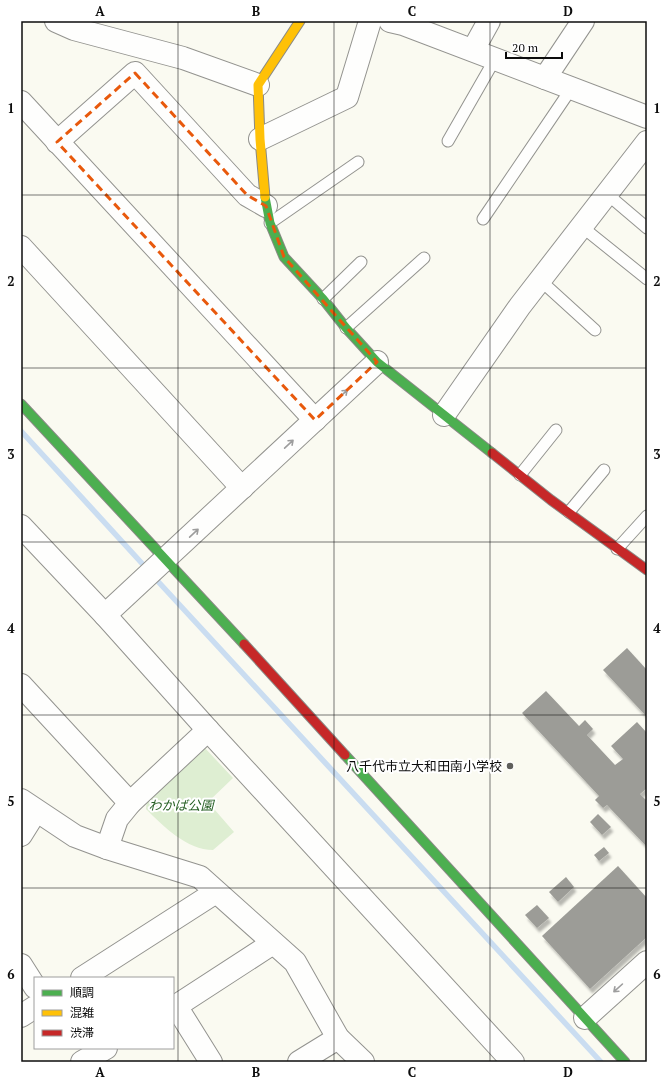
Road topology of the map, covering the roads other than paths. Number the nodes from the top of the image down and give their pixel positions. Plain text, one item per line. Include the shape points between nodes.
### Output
1 (56, 21) edge
2 (300, 21) edge
3 (370, 21) edge
4 (390, 21) edge
5 (489, 21) edge
6 (583, 21) edge
7 (473, 50) junction
8 (495, 59) junction
9 (545, 78) junction
10 (258, 85) junction
11 (571, 89) junction
12 (21, 102) edge
13 (647, 117) edge
14 (260, 140) junction
15 (448, 141) dead end
16 (57, 142) junction
17 (647, 142) edge
18 (358, 162) dead end
19 (607, 194) junction
20 (268, 215) junction
21 (483, 219) dead end
22 (581, 226) junction
23 (647, 228) edge
24 (21, 247) edge
25 (424, 258) dead end
26 (361, 262) dead end
27 (647, 279) edge
28 (540, 280) junction
29 (323, 299) junction
30 (346, 328) junction
31 (595, 330) dead end
32 (377, 362) junction
33 (21, 404) edge
34 (444, 414) junction
35 (315, 420) junction
36 (556, 430) dead end
37 (604, 470) dead end
38 (520, 475) junction
39 (242, 488) junction
40 (569, 512) junction
41 (647, 516) edge
42 (21, 526) edge
43 (618, 549) junction
44 (163, 562) junction
45 (647, 570) edge
46 (105, 616) junction
47 (21, 685) edge
48 (208, 730) junction
49 (130, 803) junction
50 (29, 806) edge
51 (21, 835) edge
52 (107, 848) junction
53 (216, 892) junction
54 (274, 943) junction
55 (647, 962) edge
56 (21, 965) edge
57 (84, 977) edge
58 (34, 985) edge
59 (175, 1007) edge
60 (34, 1008) edge
61 (21, 1016) edge
62 (585, 1018) junction
63 (338, 1038) junction
64 (73, 1049) edge
65 (104, 1049) edge
66 (82, 1062) edge
67 (211, 1062) edge
68 (299, 1062) edge
69 (363, 1062) edge
70 (513, 1062) edge
71 (625, 1062) edge

1 - 10 street via 74,29 183,58
2 - 10 street
3 - 14 street via 346,96
4 - 7 street
5 - 7 street
6 - 9 street
7 - 8 street
8 - 9 street
8 - 15 lane
9 - 11 street
10 - 14 street
11 - 13 street
11 - 21 lane
12 - 16 street
14 - 20 street
16 - 20 street via 135,73
16 - 35 street
17 - 19 street
18 - 20 lane
19 - 22 street
19 - 23 lane
20 - 29 street via 284,257
22 - 27 lane
22 - 28 street
24 - 39 street
25 - 30 lane
26 - 29 lane
28 - 31 lane
28 - 34 street
29 - 30 street
30 - 32 street
32 - 34 street
35 -> 32 street
33 - 44 street
34 - 38 street
39 -> 35 street
36 - 38 lane
37 - 40 lane
38 - 40 street
44 -> 39 street
40 - 43 street
41 - 43 lane
42 - 46 street
43 - 45 street
44 - 46 street
44 - 62 street
46 - 48 street
47 - 49 street
48 - 49 street
48 - 70 street
49 - 52 street via 117,819
50 - 51 street
50 - 52 street via 75,836
52 - 53 street via 200,877
53 - 54 street
53 - 57 street
54 - 59 street
54 - 63 street via 296,962
55 -> 62 street
56 - 58 street
59 - 67 street
60 - 61 street
62 - 71 street
63 - 68 street
63 - 69 street
64 - 66 street
65 - 66 street

